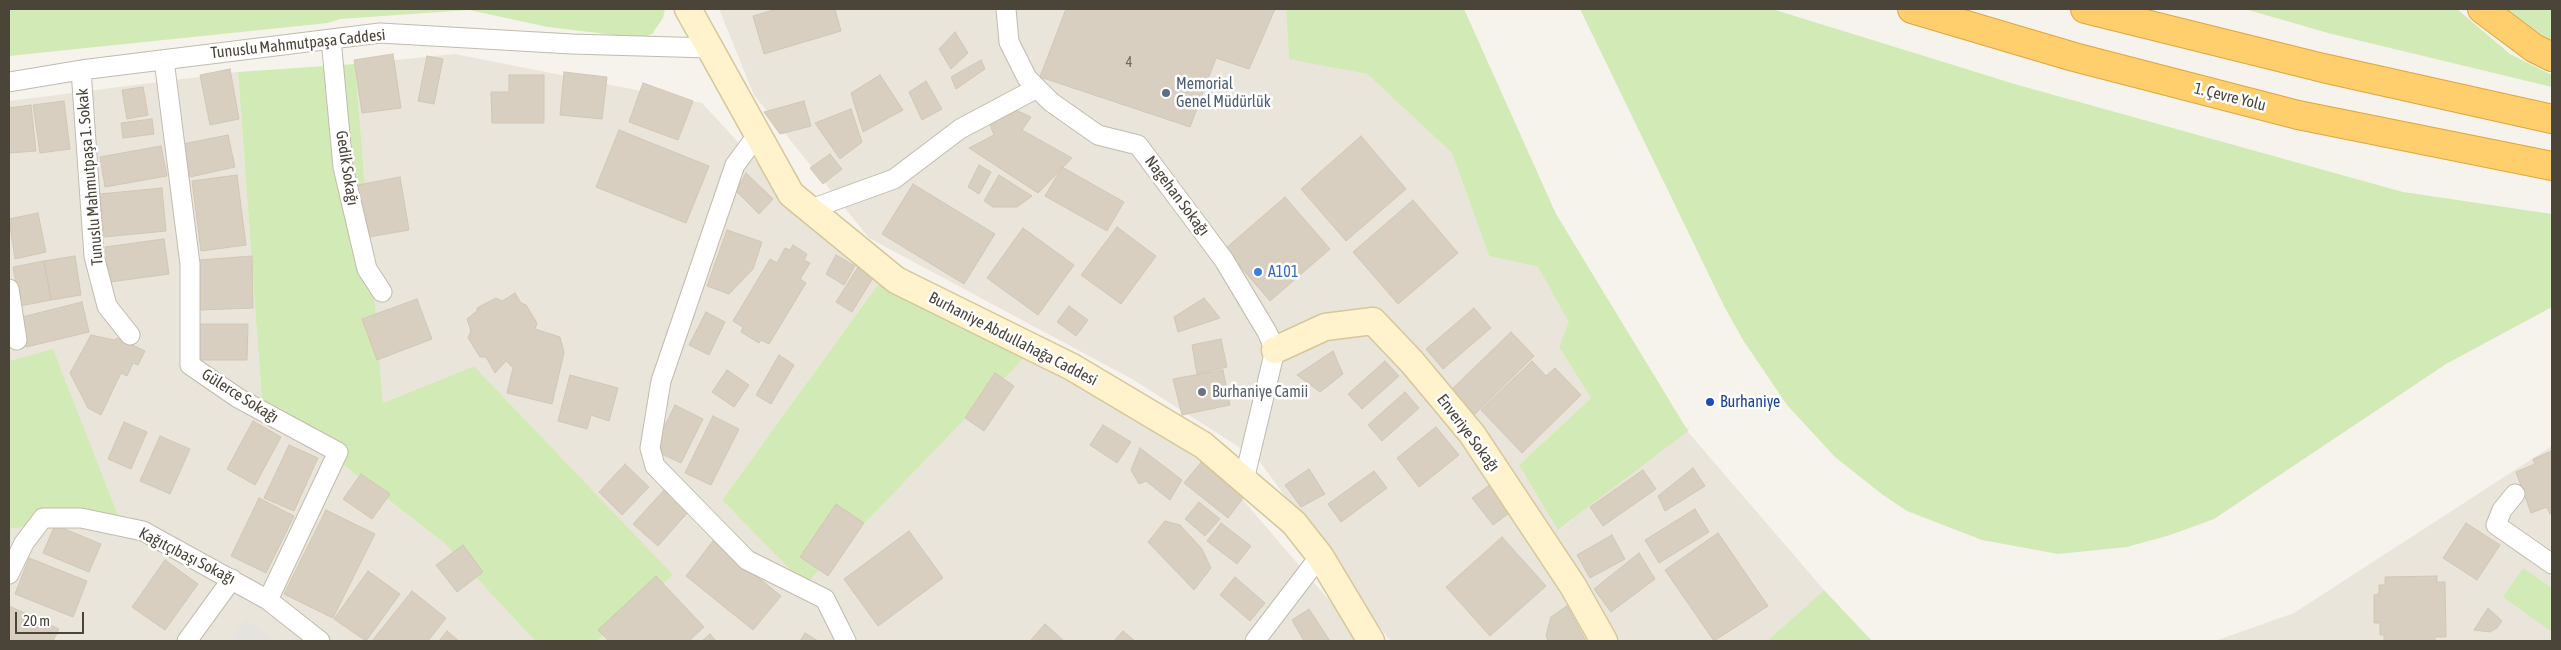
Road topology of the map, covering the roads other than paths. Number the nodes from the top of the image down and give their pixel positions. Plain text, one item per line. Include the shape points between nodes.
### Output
1 (688, 9) edge
2 (1006, 9) edge
3 (1912, 9) edge
4 (2085, 9) edge
5 (2482, 9) edge
6 (331, 39) junction
7 (709, 48) junction
8 (2552, 57) edge
9 (164, 60) junction
10 (81, 70) junction
11 (9, 82) edge
12 (1037, 88) junction
13 (2552, 119) edge
14 (758, 134) junction
15 (2552, 166) edge
16 (810, 209) junction
17 (9, 289) edge
18 (382, 292) dead end
19 (130, 335) dead end
20 (16, 340) dead end
21 (1275, 350) junction
22 (1244, 480) junction
23 (2515, 494) dead end
24 (1320, 556) junction
25 (2552, 564) edge
26 (9, 574) edge
27 (232, 579) junction
28 (268, 600) junction
29 (188, 641) edge
30 (320, 641) edge
31 (846, 641) edge
32 (1255, 641) edge
33 (1371, 641) edge
34 (1604, 641) edge

1 - 7 main road, Burhaniye Abdullahağa Caddesi
2 - 12 street, Nagehan Sokağı via 1009,42
3 - 15 highway, 1. Çevre Yolu via 2074,57 2298,115
4 - 13 highway via 2323,68
5 - 8 highway via 2534,48
6 - 7 street, Tunuslu Mahmutpaşa Caddesi via 380,33
6 - 9 street, Tunuslu Mahmutpaşa Caddesi
6 - 18 street, Gedik Sokağı via 343,167 367,269
7 - 14 main road, Burhaniye Abdullahağa Caddesi
9 - 10 street, Tunuslu Mahmutpaşa Caddesi
9 - 28 street, Gülerce Sokağı via 190,264 190,365 238,398 338,452
10 - 11 street, Tunuslu Mahmutpaşa Caddesi
10 - 19 street, Tunuslu Mahmutpaşa 1. Sokak via 94,256 107,306
12 - 16 street via 960,128 894,179
12 - 21 street, Nagehan Sokağı via 1051,102 1098,135 1138,145 1224,260
14 - 16 main road, Burhaniye Abdullahağa Caddesi via 791,194
14 - 31 street via 735,165 661,381 650,448 655,466 747,560 825,599
16 - 22 main road, Burhaniye Abdullahağa Caddesi via 896,280 1072,367 1203,445
17 - 20 street
21 - 22 street
21 - 34 main road, Enveriye Sokağı via 1325,328 1373,321 1472,434 1573,586
22 - 24 main road, Burhaniye Abdullahağa Caddesi via 1294,523
23 - 25 street via 2502,510 2496,525
24 - 32 street
24 - 33 main road, Burhaniye Abdullahağa Caddesi
26 - 27 street, Kağıtçıbaşı Sokağı via 24,543 43,518 81,518 143,531
27 - 28 street, Kağıtçıbaşı Sokağı
27 - 29 street
28 - 30 street, Kağıtçıbaşı Sokağı

